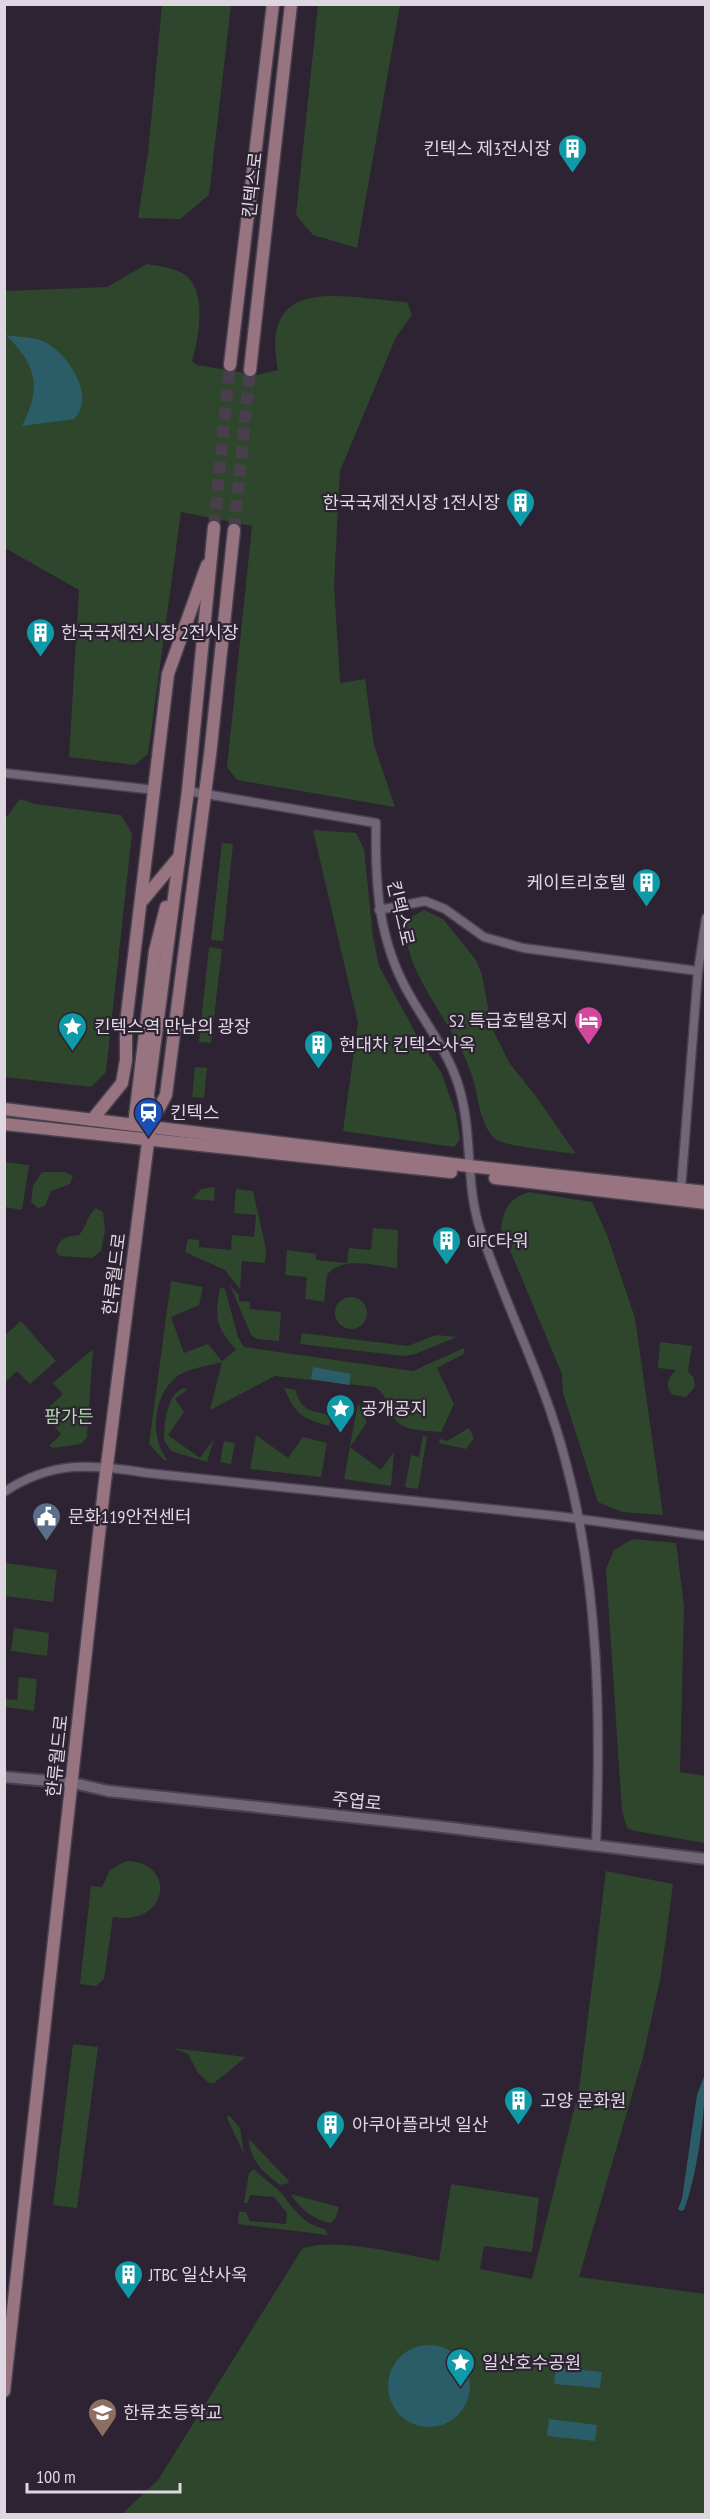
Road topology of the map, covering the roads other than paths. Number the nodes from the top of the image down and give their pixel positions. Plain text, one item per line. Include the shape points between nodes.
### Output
1 (273, 4) edge
2 (291, 4) edge
3 (230, 365) tunnel mouth
4 (250, 370) tunnel mouth
5 (214, 527) tunnel mouth
6 (234, 530) tunnel mouth
7 (213, 550) junction
8 (4, 773) edge
9 (155, 790) junction
10 (188, 791) junction
11 (206, 793) junction
12 (178, 857) junction
13 (142, 900) junction
14 (379, 910) junction
15 (705, 918) edge
16 (698, 971) junction
17 (4, 1109) edge
18 (92, 1119) junction
19 (4, 1124) edge
20 (134, 1125) junction
21 (150, 1126) junction
22 (148, 1140) junction
23 (469, 1171) junction
24 (681, 1189) junction
25 (705, 1192) edge
26 (705, 1203) edge
27 (108, 1466) junction
28 (4, 1492) edge
29 (579, 1519) junction
30 (705, 1536) edge
31 (4, 1777) edge
32 (73, 1783) junction
33 (596, 1846) junction
34 (705, 1859) edge
35 (4, 2391) edge

1 - 3 main road, 킨텍스로
2 - 4 main road, 킨텍스로
5 - 7 main road
6 - 11 main road
7 - 9 main road via 168,674
7 - 10 main road
8 - 9 street
9 - 13 main road
10 - 11 street, 킨텍스로
10 - 12 main road
11 - 14 street, 킨텍스로 via 376,823
11 - 21 main road via 166,1095
12 - 13 main road
12 - 20 main road via 155,951
12 - 21 main road via 148,1094
13 - 18 main road via 122,1083
14 - 16 street via 425,901 445,909 484,937 523,948
14 - 23 street, 킨텍스로 via 403,983 451,1064 466,1117
15 - 16 street
16 - 24 street
17 - 18 main road
18 - 20 main road
19 - 22 main road
20 - 21 main road
21 - 22 main road, 한류월드로
21 - 23 main road
22 - 23 main road
22 - 27 main road, 한류월드로
23 - 24 main road
23 - 26 main road
23 - 29 street, 킨텍스로 via 480,1229 547,1398
24 - 25 main road
27 - 28 street via 55,1469
27 - 29 street
27 - 32 main road, 한류월드로
29 - 30 street
29 - 33 street, 킨텍스로 via 597,1679
31 - 32 street, 주엽로
32 - 33 street, 주엽로 via 108,1791
32 - 35 main road, 한류월드로
33 - 34 street, 주엽로

